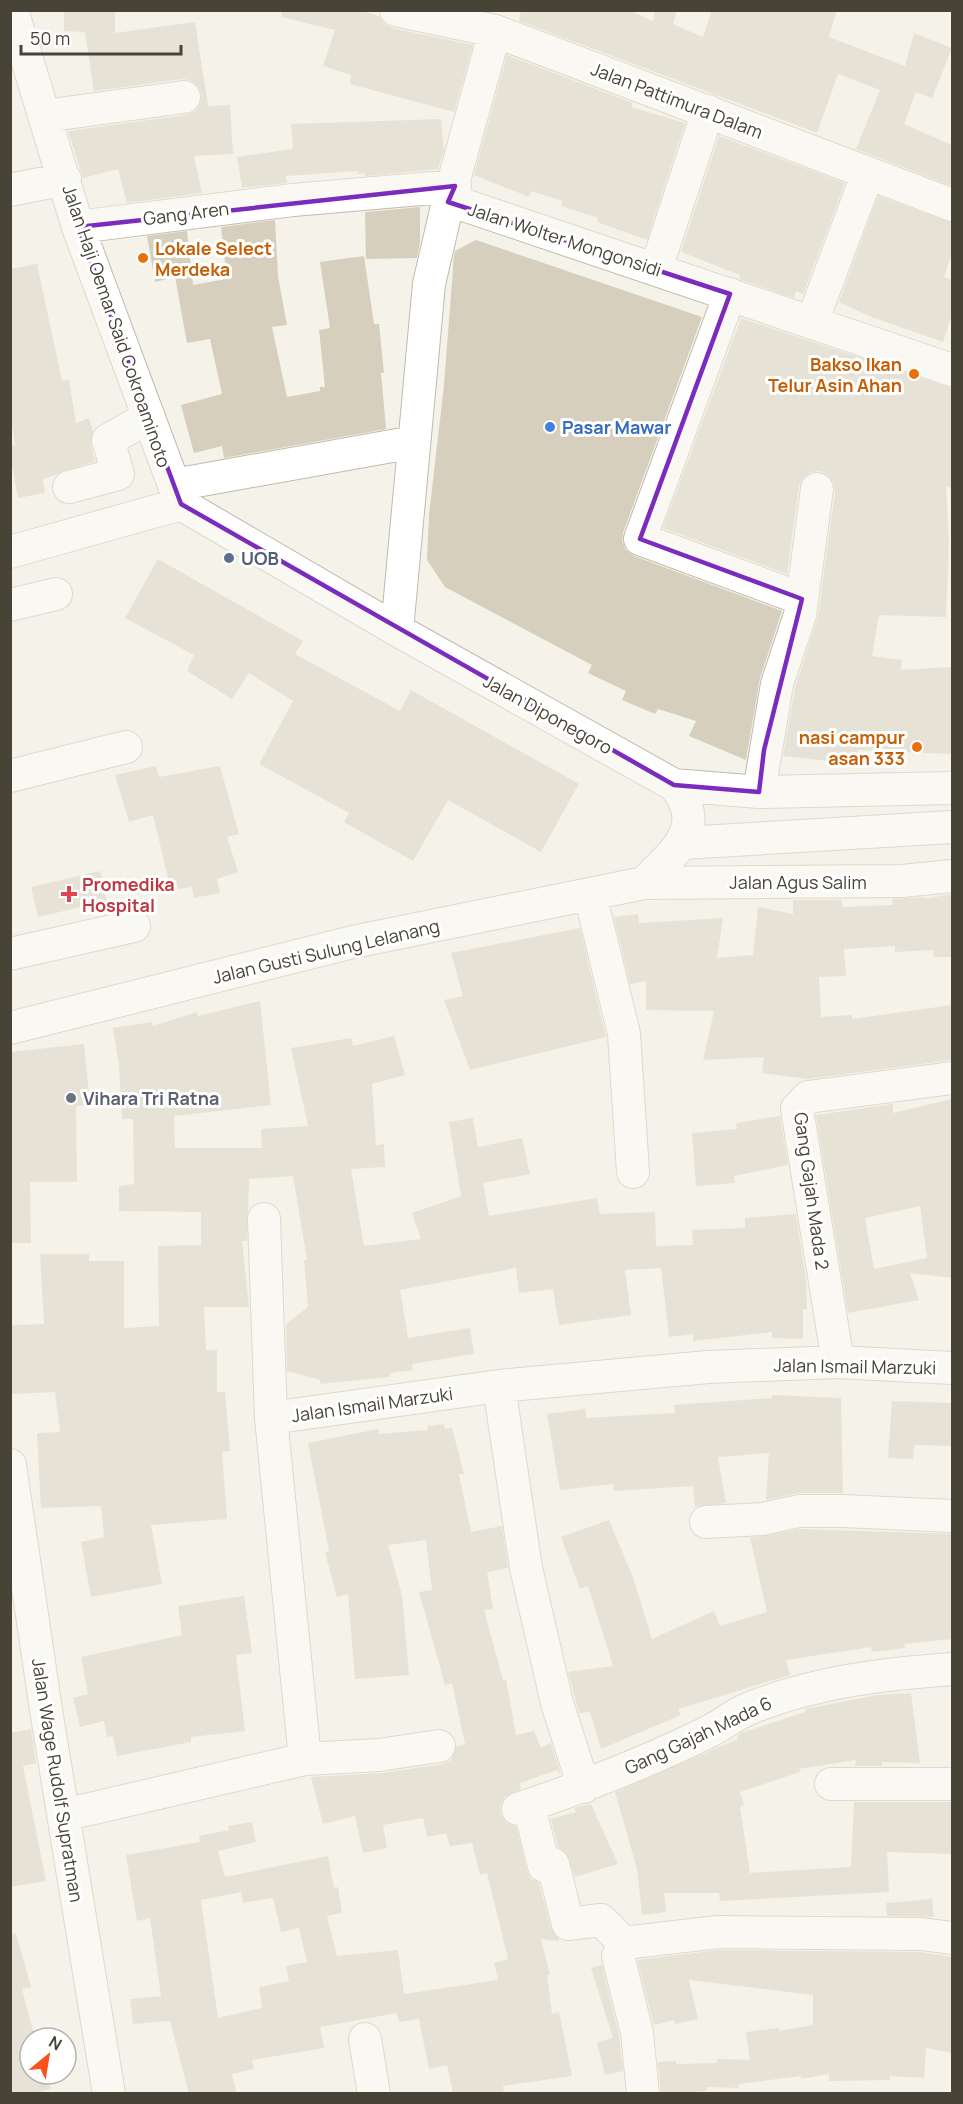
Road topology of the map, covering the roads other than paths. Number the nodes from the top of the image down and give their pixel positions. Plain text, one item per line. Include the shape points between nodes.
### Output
1 (12, 10) edge
2 (396, 10) edge
3 (488, 23) edge
4 (184, 97) dead end
5 (708, 111) junction
6 (44, 116) junction
7 (868, 173) junction
8 (66, 179) junction
9 (10, 190) edge
10 (452, 194) junction
11 (952, 205) edge
12 (78, 226) junction
13 (657, 268) junction
14 (730, 294) junction
15 (812, 322) junction
16 (952, 370) edge
17 (149, 417) junction
18 (414, 442) junction
19 (817, 489) dead end
20 (177, 495) junction
21 (108, 525) junction
22 (10, 552) edge
23 (56, 594) dead end
24 (802, 599) junction
25 (10, 605) edge
26 (397, 630) junction
27 (126, 747) dead end
28 (10, 776) edge
29 (674, 785) junction
30 (952, 788) edge
31 (759, 792) junction
32 (952, 827) edge
33 (683, 843) junction
34 (952, 876) edge
35 (644, 883) junction
36 (590, 894) junction
37 (134, 926) dead end
38 (10, 954) edge
39 (11, 1026) edge
40 (952, 1078) edge
41 (633, 1172) dead end
42 (264, 1219) dead end
43 (838, 1362) junction
44 (952, 1368) edge
45 (499, 1386) junction
46 (271, 1418) junction
47 (10, 1465) edge
48 (952, 1516) edge
49 (706, 1522) dead end
50 (18, 1573) edge
51 (952, 1669) edge
52 (439, 1746) dead end
53 (305, 1759) junction
54 (831, 1784) dead end
55 (952, 1784) edge
56 (584, 1787) junction
57 (64, 1815) junction
58 (952, 1938) edge
59 (624, 1943) junction
60 (365, 2039) dead end
61 (109, 2094) edge
62 (374, 2094) edge
63 (643, 2094) edge

1 - 6 street, Jalan Haji Oemar Said Cokroaminoto
2 - 3 street, Jalan Pattimura Dalam
3 - 5 street, Jalan Pattimura Dalam
3 - 10 street
4 - 6 street
5 - 7 street, Jalan Pattimura Dalam
5 - 13 street
6 - 8 street, Jalan Haji Oemar Said Cokroaminoto
7 - 11 street, Jalan Pattimura Dalam
7 - 15 street
8 - 9 street
8 - 12 street, Jalan Haji Oemar Said Cokroaminoto
10 - 12 street, Gang Aren via 293,200
10 - 13 street, Jalan Wolter Mongonsidi via 467,206
10 - 18 street, Jalan Wolter Mongonsidi via 429,284
12 - 17 street, Jalan Haji Oemar Said Cokroaminoto
13 - 14 street, Jalan Wolter Mongonsidi
14 - 15 street, Jalan Wolter Mongonsidi
14 - 24 street via 640,539
15 - 16 street, Jalan Wolter Mongonsidi
17 - 20 street, Jalan Haji Oemar Said Cokroaminoto
17 - 21 street via 108,440 118,474 81,483
18 - 20 street
18 - 26 street, Jalan Wolter Mongonsidi
19 - 24 street
20 - 21 street
20 - 26 street, Jalan Diponegoro
21 - 22 street
23 - 25 street
24 - 31 street via 777,684
26 - 29 street, Jalan Diponegoro
27 - 28 street
29 - 31 street, Jalan Diponegoro
29 - 33 street via 685,798 688,813
30 - 31 street, Jalan Diponegoro
32 - 33 street
33 - 35 street
34 - 35 street, Jalan Agus Salim via 902,881
35 - 36 street, Jalan Gusti Sulung Lelanang
36 - 39 street, Jalan Gusti Sulung Lelanang via 353,942
36 - 41 street via 624,1034
37 - 38 street
40 - 43 street, Gang Gajah Mada 2 via 808,1097 797,1108
42 - 46 street
43 - 44 street, Jalan Ismail Marzuki
43 - 45 street, Jalan Ismail Marzuki via 708,1367
45 - 46 street, Jalan Ismail Marzuki
45 - 56 street via 526,1568 557,1703
46 - 53 street, Jalan Ismail Marzuki
47 - 50 street, Jalan Wage Rudolf Supratman
48 - 49 street via 799,1511 764,1519
50 - 57 street, Jalan Wage Rudolf Supratman
51 - 56 street, Gang Gajah Mada 6 via 833,1682 787,1695 746,1710 709,1731
52 - 53 street via 379,1755
53 - 57 street
54 - 55 street
56 - 59 street, Gang Gajah Mada 6 via 524,1807 544,1866 553,1864 568,1924 601,1920
57 - 61 street, Jalan Wage Rudolf Supratman
58 - 59 street via 921,1934 718,1932
59 - 63 street via 618,1956 637,2033
60 - 62 street

